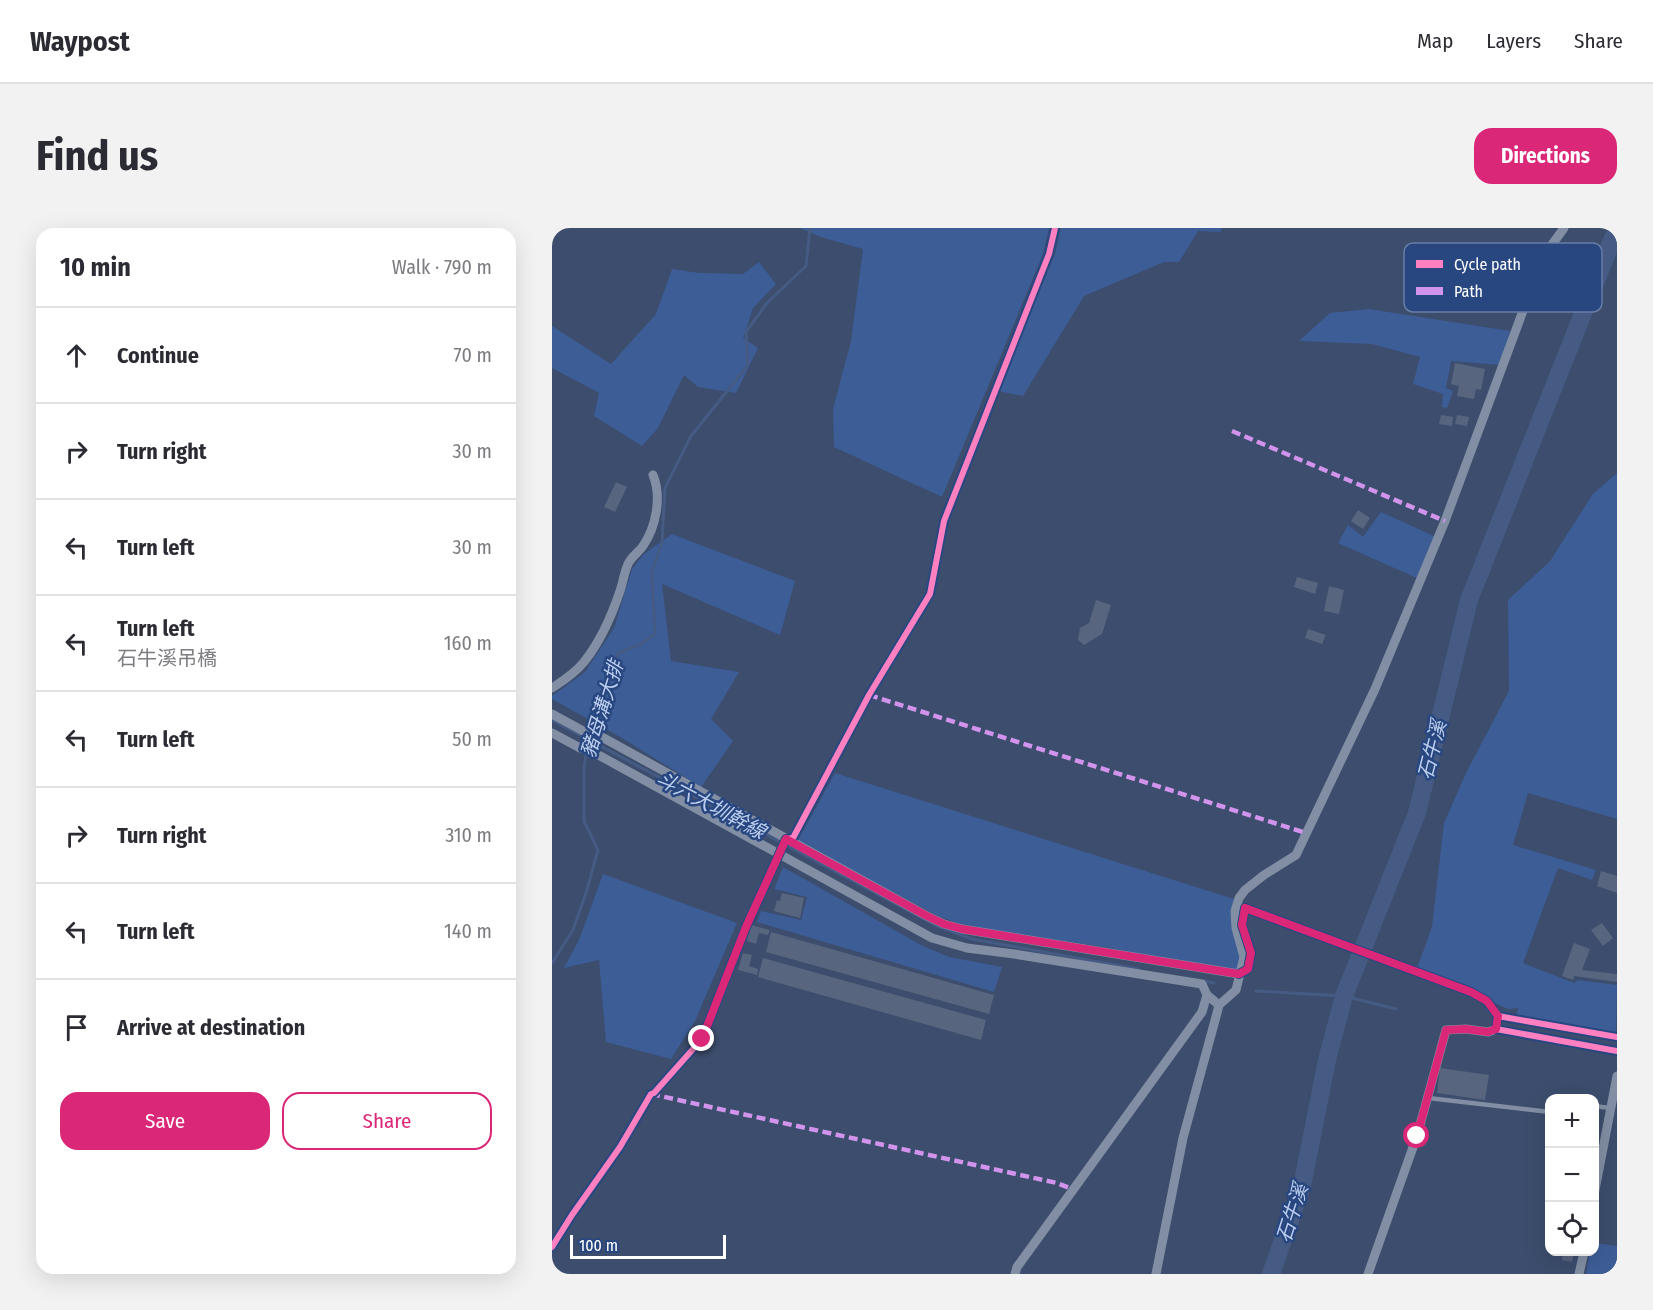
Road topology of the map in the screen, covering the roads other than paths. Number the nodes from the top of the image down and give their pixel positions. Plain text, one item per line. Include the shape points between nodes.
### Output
1 (1055, 228) edge
2 (1564, 228) edge
3 (1553, 243) edge
4 (1522, 312) edge
5 (653, 476) dead end
6 (552, 688) edge
7 (552, 714) edge
8 (552, 733) edge
9 (786, 839) junction
10 (778, 854) junction
11 (1239, 974) junction
12 (1207, 995) junction
13 (1222, 1003) junction
14 (1496, 1029) dead end
15 (1617, 1076) edge
16 (1428, 1098) junction
17 (1599, 1107) edge
18 (1611, 1108) junction
19 (1545, 1112) edge
20 (1599, 1169) edge
21 (552, 1247) edge
22 (1583, 1256) edge
23 (1015, 1274) edge
24 (1155, 1274) edge
25 (1368, 1274) edge
26 (1580, 1274) edge

1 - 9 street via 1049,254 944,521 930,594 869,695 793,838
2 - 3 street
4 - 11 street via 1445,521 1397,638 1296,855 1263,875 1239,898 1236,928 1244,957
5 - 6 street via 658,501 650,535 629,562 620,592 584,663
7 - 9 street via 600,736
8 - 10 street
9 - 10 street
9 - 11 street via 953,927
10 - 12 street via 932,939 967,948 1202,984
10 - 21 street via 702,1039 651,1094
11 - 13 street via 1236,990
12 - 13 street
12 - 23 street via 1202,1012 1051,1218
13 - 24 street via 1183,1138
14 - 16 street via 1446,1030
15 - 18 street
16 - 19 lane
16 - 25 street
17 - 18 lane
18 - 20 street
22 - 26 street

